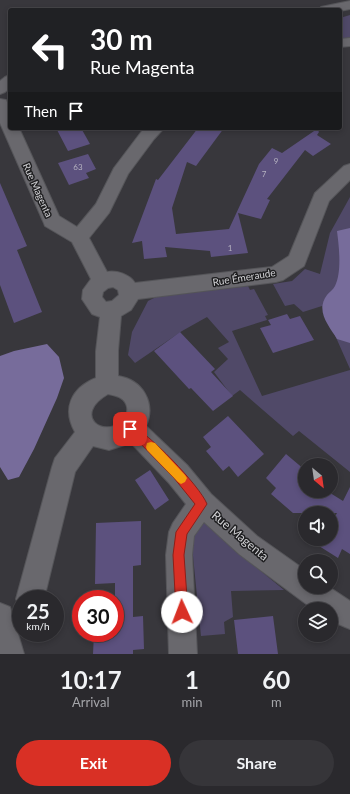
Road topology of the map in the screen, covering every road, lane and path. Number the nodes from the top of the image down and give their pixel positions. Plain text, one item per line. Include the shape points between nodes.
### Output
1 (350, 5) edge
2 (336, 8) edge
3 (8, 82) edge
4 (0, 88) edge
5 (0, 104) edge
6 (8, 122) edge
7 (11, 130) edge
8 (154, 130) edge
9 (350, 170) edge
10 (79, 237) junction
11 (102, 281) junction
12 (130, 292) junction
13 (111, 310) junction
14 (107, 384) junction
15 (130, 429) junction
16 (88, 432) junction
17 (202, 504) junction
18 (298, 582) edge
19 (32, 590) edge
20 (315, 594) edge
21 (350, 616) edge
22 (0, 617) edge
23 (19, 642) edge
24 (10, 654) edge
25 (16, 654) edge
26 (183, 654) edge

1 - 2 street
3 - 4 street
5 - 6 street, Rue Magenta
7 - 10 street, Rue Magenta via 52,221
8 - 10 street via 120,172 103,208
9 - 12 street, Rue Émeraude via 320,198 297,261 276,274
10 - 11 street
11 - 12 street via 120,281
11 - 13 street via 94,289 92,299 99,308
12 - 13 street via 123,306
13 - 14 street
14 - 15 street via 124,386 136,398 138,414
14 - 16 street via 90,392 80,408 80,417
15 - 16 street via 119,437 105,439
15 - 17 street, Rue Magenta via 178,474
16 - 19 street via 64,467
17 - 18 street, Rue Magenta via 248,545
17 - 26 street via 182,532 179,555
20 - 21 street, Rue Magenta
22 - 24 street
23 - 25 street

